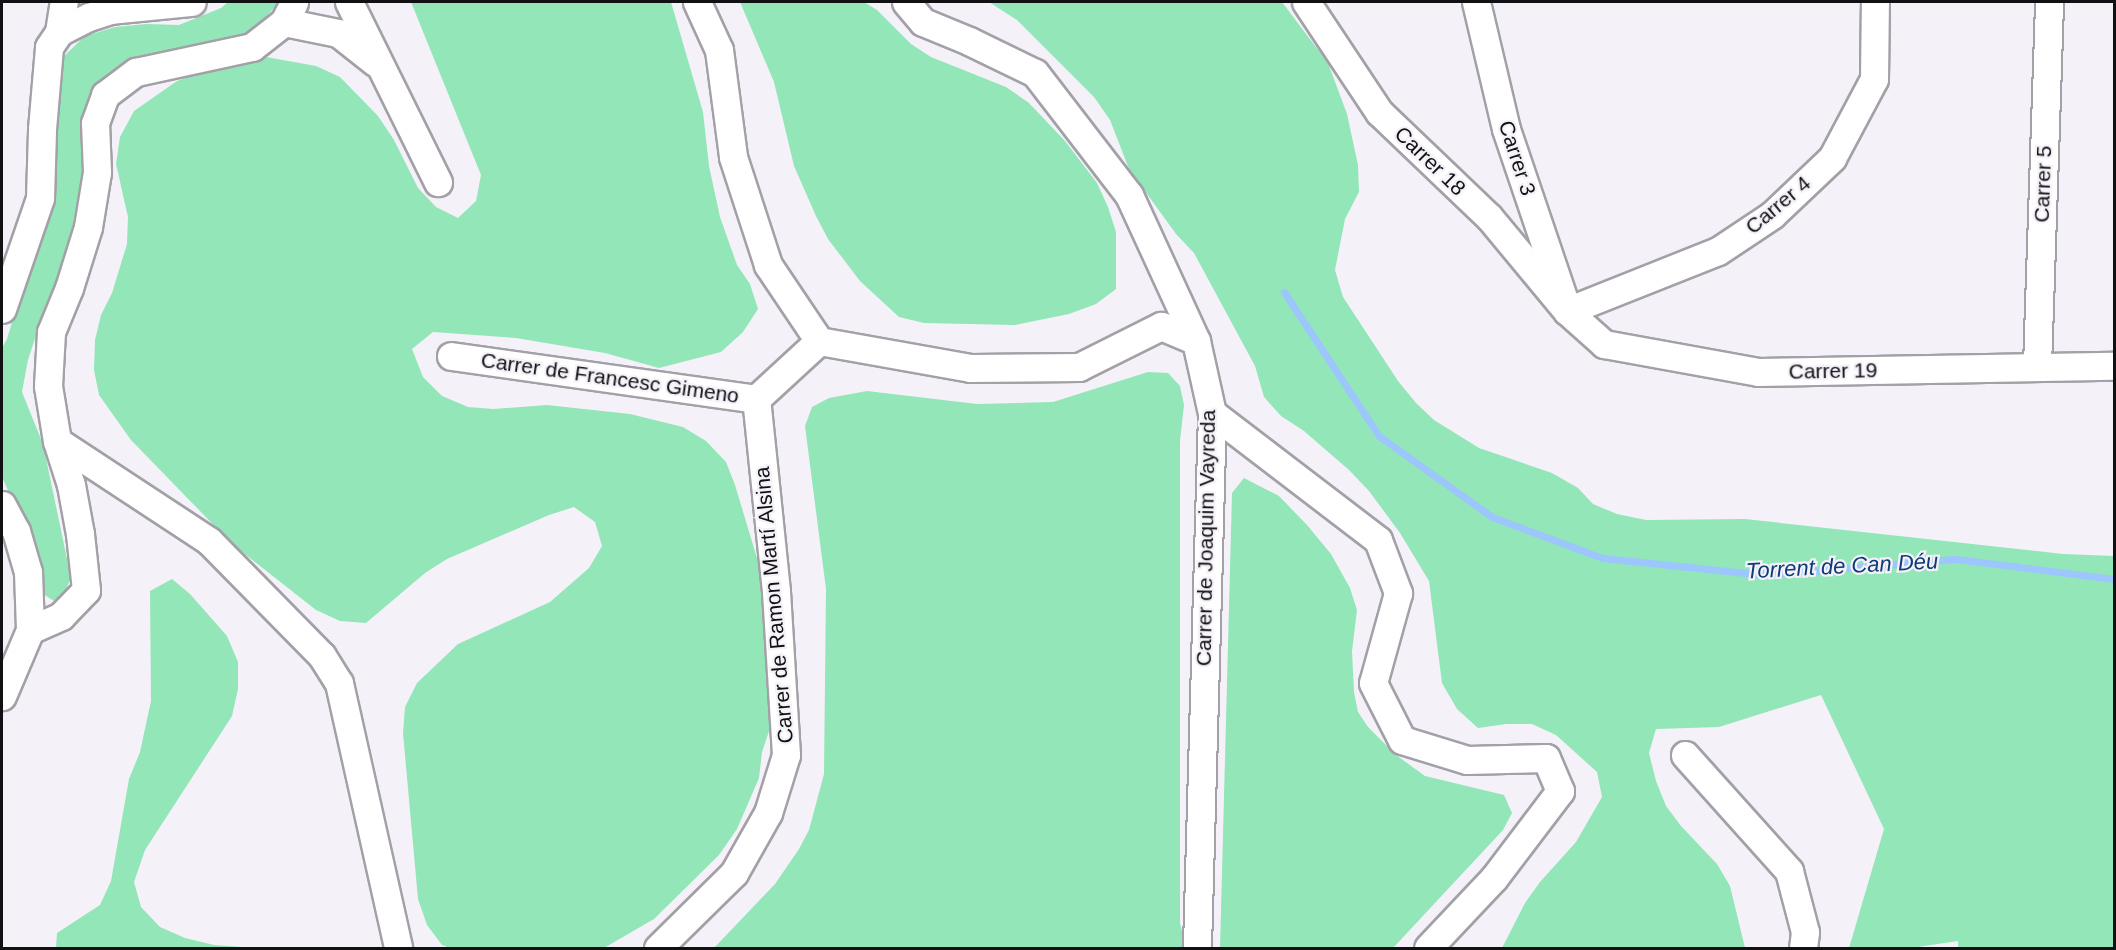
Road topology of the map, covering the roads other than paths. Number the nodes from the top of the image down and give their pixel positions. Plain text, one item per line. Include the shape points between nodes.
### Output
1 (64, 2) edge
2 (192, 2) edge
3 (349, 2) edge
4 (697, 2) edge
5 (906, 2) edge
6 (1306, 2) edge
7 (1476, 2) edge
8 (1875, 2) edge
9 (2049, 2) edge
10 (160, 3) edge
11 (289, 12) edge
12 (59, 32) junction
13 (382, 68) junction
14 (438, 182) dead end
15 (2, 309) edge
16 (1567, 311) junction
17 (819, 341) junction
18 (1196, 341) junction
19 (451, 356) dead end
20 (2037, 366) junction
21 (2115, 366) edge
22 (756, 399) junction
23 (1212, 413) junction
24 (57, 441) junction
25 (2, 505) edge
26 (30, 630) junction
27 (2, 696) edge
28 (1685, 755) dead end
29 (398, 948) edge
30 (658, 948) edge
31 (1197, 948) edge
32 (1428, 948) edge
33 (1803, 948) edge

1 - 12 street
2 - 10 street
3 - 13 street
4 - 17 street via 719,50 733,157 768,265
5 - 18 street, Carrer de Joaquim Vayreda via 923,22 1035,73 1129,195
6 - 16 street, Carrer 18 via 1379,112 1489,217
7 - 16 street, Carrer 3 via 1506,129
8 - 16 street, Carrer 4 via 1874,79 1832,158 1772,215 1718,251
9 - 20 street, Carrer 5
10 - 12 street via 110,10
11 - 13 street via 338,33
11 - 24 street via 252,47 136,72 105,95 95,123 97,172 88,227 51,332 48,386
12 - 15 street via 49,47 46,63 40,198
13 - 14 street
16 - 20 street, Carrer 19 via 1604,344 1758,372
17 - 18 street via 971,368 1080,367 1161,326
17 - 22 street, Carrer de Francesc Gimeno
18 - 23 street, Carrer de Joaquim Vayreda
19 - 22 street, Carrer de Francesc Gimeno
20 - 21 street, Carrer 19
22 - 30 street, Carrer de Ramon Martí Alsina via 776,591 786,755 768,813 734,873
23 - 31 street, Carrer de Joaquim Vayreda
23 - 32 street via 1378,540 1398,593 1374,683 1402,740 1467,760 1546,758 1560,791 1494,878
24 - 26 street via 71,485 86,590 61,616
24 - 29 street via 208,541 322,656 339,683
25 - 26 street via 16,531 28,573
26 - 27 street
28 - 33 street via 1789,871 1805,932

